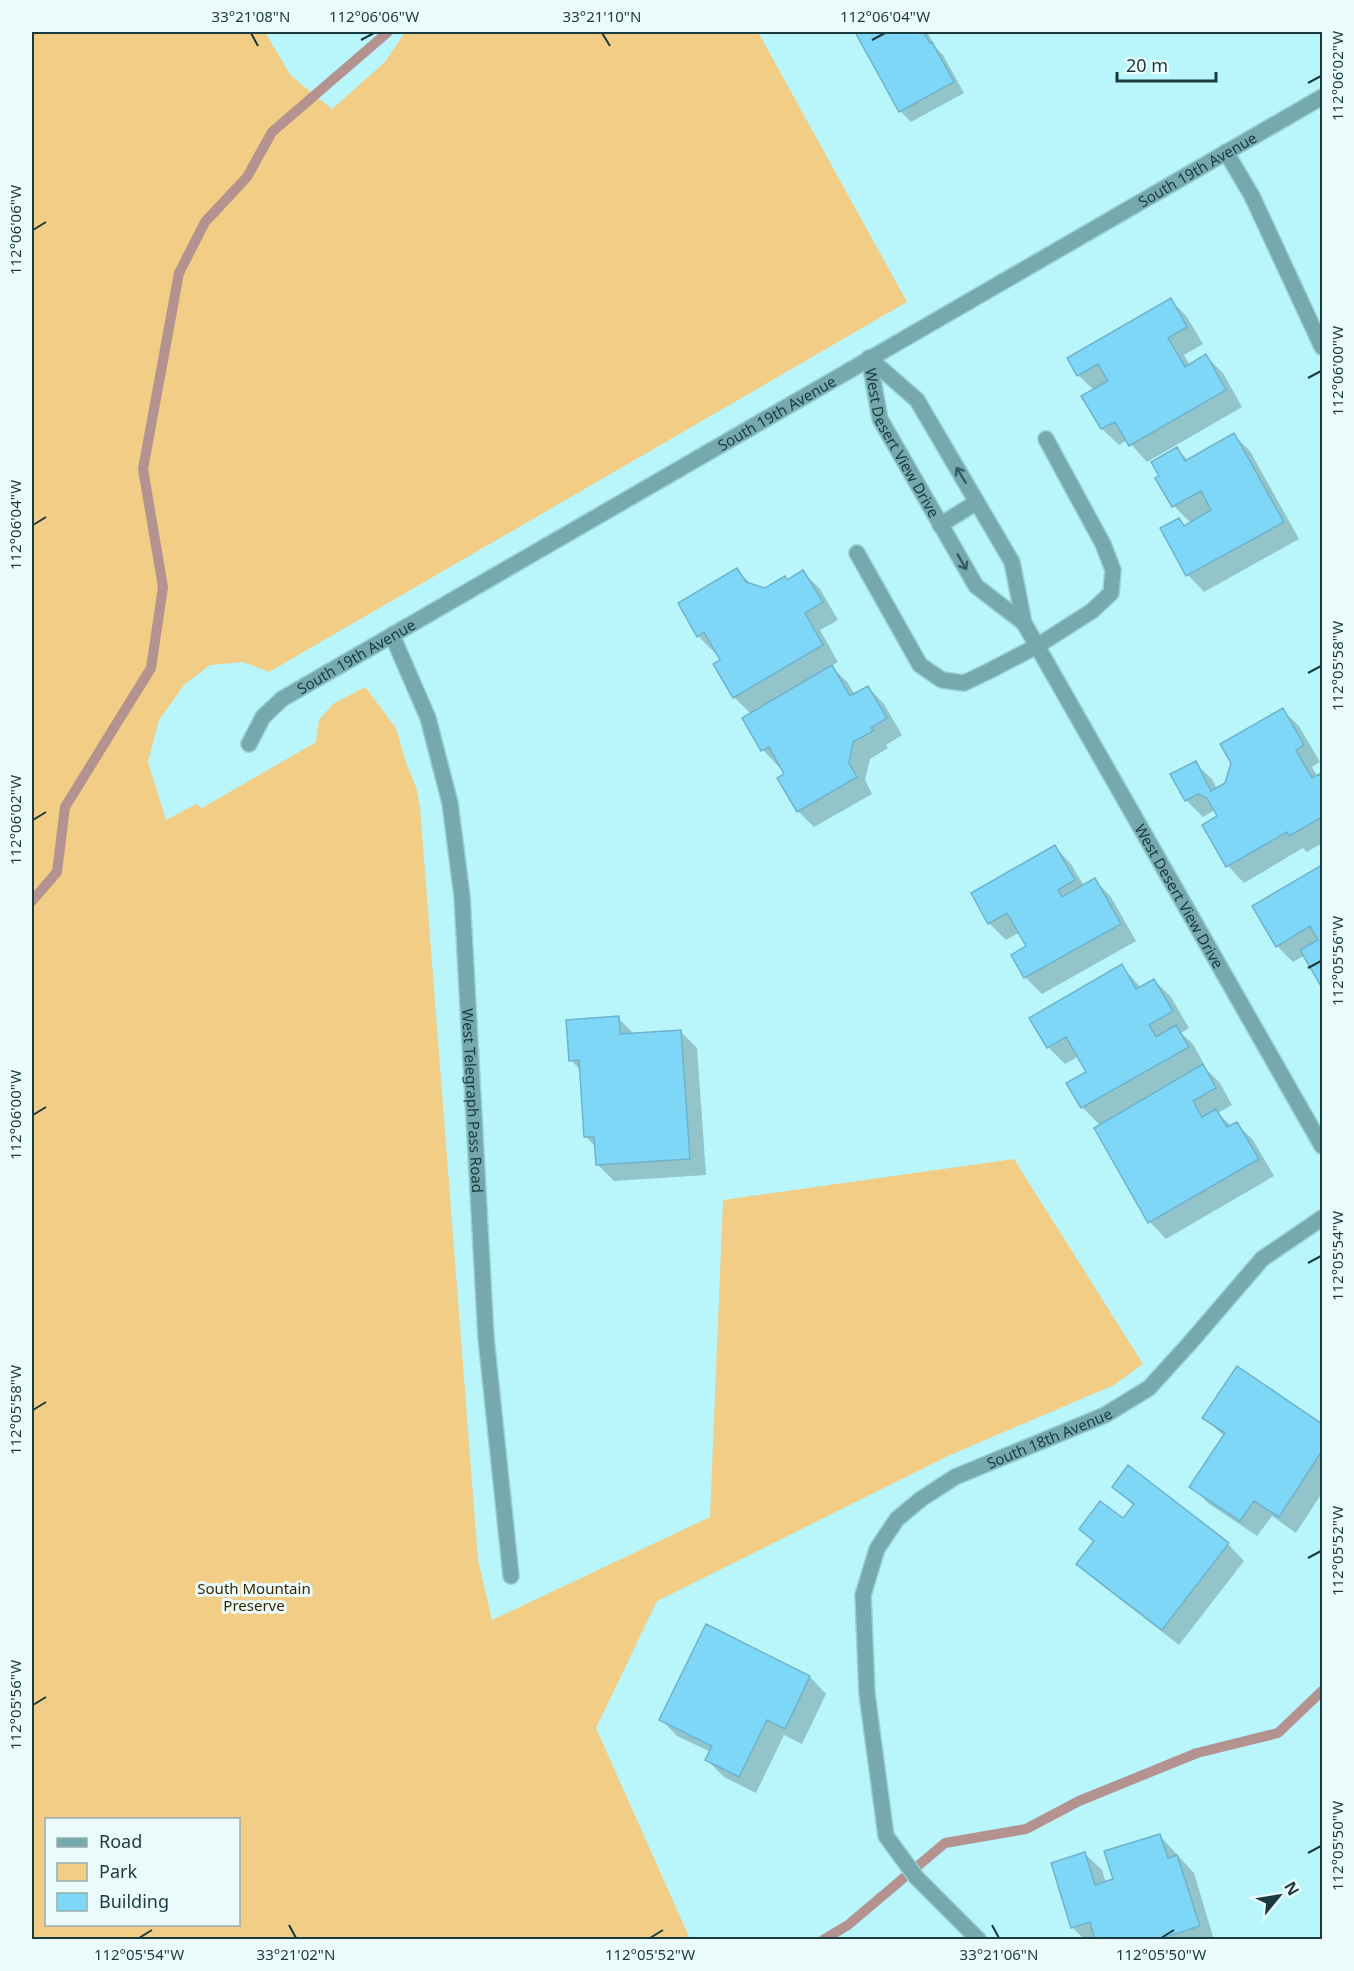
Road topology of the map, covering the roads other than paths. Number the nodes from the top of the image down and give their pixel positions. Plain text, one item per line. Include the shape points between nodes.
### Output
1 (1323, 97) edge
2 (1226, 152) junction
3 (1323, 347) edge
4 (869, 358) junction
5 (1046, 439) dead end
6 (977, 502) junction
7 (940, 525) junction
8 (857, 553) dead end
9 (1024, 623) junction
10 (392, 635) junction
11 (1037, 646) junction
12 (249, 744) dead end
13 (1323, 1146) edge
14 (1323, 1218) edge
15 (511, 1576) dead end
16 (979, 1940) edge

1 - 2 street, South 19th Avenue
2 - 3 street via 1252,196
2 - 4 street, South 19th Avenue
6 -> 4 street, West Desert View Drive via 917,400
4 - 7 street, West Desert View Drive via 880,419
4 - 10 street, South 19th Avenue
5 - 11 street via 1113,570 1111,593 1092,611
6 - 7 street
6 - 9 street, West Desert View Drive via 1012,562
7 -> 9 street, West Desert View Drive via 976,586
8 - 11 street via 920,666 942,680 964,682
9 - 11 street, West Desert View Drive
10 - 12 street, South 19th Avenue via 282,699 263,717
10 - 15 street, West Telegraph Pass Road via 428,718 450,803 462,896 486,1338
11 - 13 street, West Desert View Drive
14 - 16 street, South 18th Avenue via 1262,1259 1149,1388 1105,1415 955,1477 897,1519 877,1549 863,1595 867,1694 886,1836 916,1877

